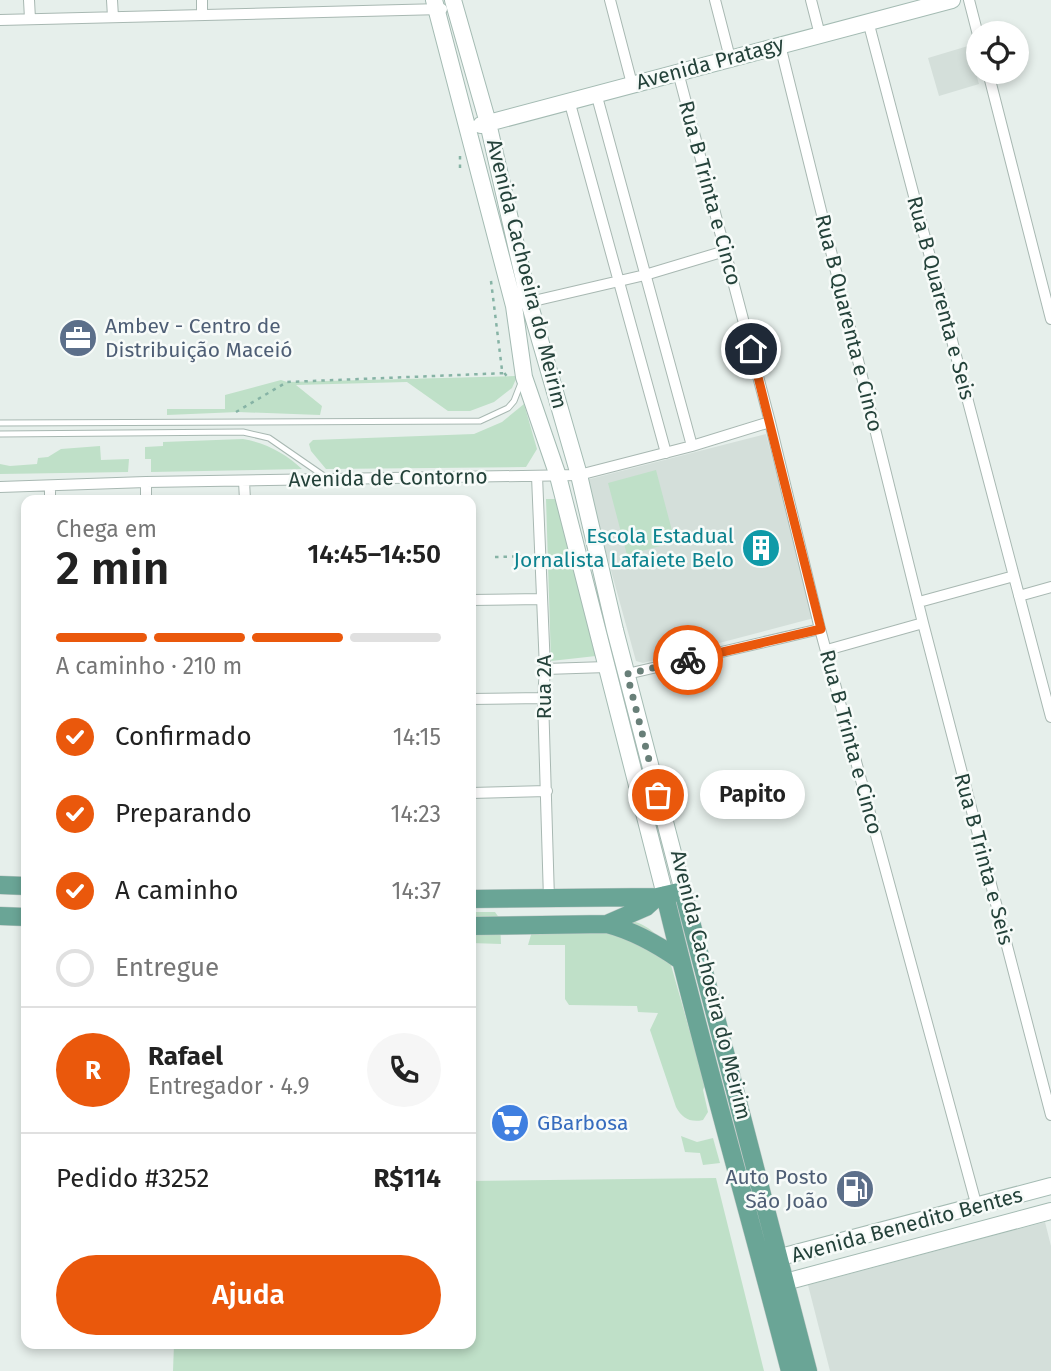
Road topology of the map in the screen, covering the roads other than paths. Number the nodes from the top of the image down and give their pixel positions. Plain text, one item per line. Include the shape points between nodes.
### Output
1 (29, 0) edge
2 (112, 0) edge
3 (202, 0) edge
4 (287, 0) edge
5 (610, 0) edge
6 (715, 0) edge
7 (811, 0) edge
8 (952, 0) edge
9 (969, 0) edge
10 (454, 4) edge
11 (916, 4) edge
12 (379, 5) edge
13 (435, 5) edge
14 (287, 12) junction
15 (202, 15) junction
16 (113, 17) junction
17 (30, 19) junction
18 (0, 20) edge
19 (868, 21) junction
20 (974, 21) edge
21 (820, 35) junction
22 (780, 45) junction
23 (730, 58) junction
24 (678, 72) junction
25 (632, 84) junction
26 (991, 84) edge
27 (596, 93) junction
28 (569, 100) junction
29 (488, 123) junction
30 (468, 129) junction
31 (725, 251) junction
32 (645, 275) junction
33 (619, 281) junction
34 (522, 304) junction
35 (1051, 319) edge
36 (524, 377) junction
37 (770, 422) junction
38 (0, 423) edge
39 (0, 434) edge
40 (692, 446) junction
41 (666, 453) junction
42 (579, 475) junction
43 (537, 476) junction
44 (558, 476) junction
45 (331, 480) junction
46 (244, 481) junction
47 (146, 482) junction
48 (50, 486) junction
49 (0, 487) edge
50 (50, 495) edge
51 (146, 495) edge
52 (245, 495) edge
53 (1014, 576) junction
54 (1051, 587) edge
55 (1019, 596) junction
56 (542, 599) junction
57 (476, 600) edge
58 (919, 602) junction
59 (923, 623) junction
60 (821, 629) junction
61 (827, 650) junction
62 (607, 667) junction
63 (545, 669) junction
64 (627, 674) junction
65 (542, 698) junction
66 (476, 699) edge
67 (1051, 717) edge
68 (547, 791) junction
69 (476, 793) edge
70 (0, 885) edge
71 (21, 886) edge
72 (683, 891) junction
73 (661, 896) junction
74 (614, 898) junction
75 (476, 899) edge
76 (549, 899) junction
77 (0, 916) edge
78 (21, 917) edge
79 (610, 923) junction
80 (476, 926) edge
81 (680, 960) junction
82 (1051, 1115) edge
83 (1051, 1186) edge
84 (977, 1207) junction
85 (1051, 1211) edge
86 (770, 1260) junction
87 (776, 1285) junction
88 (790, 1371) edge
89 (808, 1371) edge

1 - 17 street
2 - 16 street
3 - 15 street
4 - 14 street
5 - 25 street
6 - 23 street
7 - 21 street
8 - 11 street, Avenida Pratagy
9 - 20 street
10 - 13 street
10 - 29 street, Avenida Cachoeira do Meirim
11 - 19 street, Avenida Pratagy
12 - 13 street
12 - 14 street
13 - 30 street, Avenida Cachoeira do Meirim
14 - 15 street
15 - 16 street
16 - 17 street
17 - 18 street
19 - 21 street, Avenida Pratagy
19 - 53 street, Rua B Quarenta e Seis
21 - 22 street, Avenida Pratagy
22 - 23 street, Avenida Pratagy
22 - 58 street, Rua B Quarenta e Cinco
23 - 24 street, Avenida Pratagy
24 - 25 street, Avenida Pratagy
24 - 31 street, Rua B Trinta e Cinco
25 - 27 street, Avenida Pratagy
26 - 35 street
27 - 28 street, Avenida Pratagy
27 - 32 street
28 - 29 street, Avenida Pratagy
28 - 33 street
29 - 30 street, Avenida Pratagy
29 - 34 street, Avenida Cachoeira do Meirim
30 - 34 street, Avenida Cachoeira do Meirim
31 - 32 street
31 - 37 street, Rua B Trinta e Cinco
32 - 33 street
32 - 40 street
33 - 34 street
33 - 41 street
34 - 36 street, Avenida Cachoeira do Meirim
34 - 42 street, Avenida Cachoeira do Meirim
36 - 38 lane via 508,408 480,421
36 - 44 street, Avenida Cachoeira do Meirim
37 - 40 street, Avenida de Contorno
37 - 60 street, Rua B Trinta e Cinco
39 - 45 lane via 243,432 269,438
40 - 41 street, Avenida de Contorno
41 - 42 street, Avenida de Contorno
42 - 44 street, Avenida de Contorno
42 - 64 street, Avenida Cachoeira do Meirim
43 - 44 street, Avenida de Contorno
43 - 45 street, Avenida de Contorno
43 - 56 street, Rua 2A
44 - 62 street, Avenida Cachoeira do Meirim
45 - 46 street, Avenida de Contorno
46 - 47 street, Avenida de Contorno
46 - 52 street
47 - 48 street, Avenida de Contorno
47 - 51 street
48 - 49 street, Avenida de Contorno
48 - 50 street
53 - 55 street, Rua B Quarenta e Seis
53 - 58 street
54 - 55 street
55 - 67 street, Rua B Quarenta e Seis
56 - 57 street
56 - 63 street, Rua 2A
58 - 59 street, Rua B Trinta e Seis
59 - 61 street
59 - 82 street, Rua B Trinta e Seis
60 - 61 street, Rua B Trinta e Cinco
60 - 64 street
61 - 84 street, Rua B Trinta e Cinco
62 - 63 street
62 - 73 street, Avenida Cachoeira do Meirim
63 - 65 street, Rua 2A
64 - 72 street, Avenida Cachoeira do Meirim
65 - 66 street
65 - 68 street, Rua 2A
68 - 69 street
68 - 76 street, Rua 2A
70 - 71 main road
72 - 73 main road
72 - 86 main road, Avenida Cachoeira do Meirim
73 - 74 main road
73 - 79 main road
73 - 81 main road, Avenida Cachoeira do Meirim
74 - 76 main road
74 - 79 main road via 622,908
75 - 76 main road
77 - 78 main road
79 - 80 main road
79 - 81 main road
81 - 86 main road, Avenida Cachoeira do Meirim via 722,1122
83 - 84 street, Avenida Benedito Bentes
84 - 86 street, Avenida Benedito Bentes
85 - 87 street, Avenida Benedito Bentes
86 - 87 main road, Avenida Cachoeira do Meirim
87 - 88 main road, Avenida Cachoeira do Meirim
87 - 89 main road, Avenida Cachoeira do Meirim

